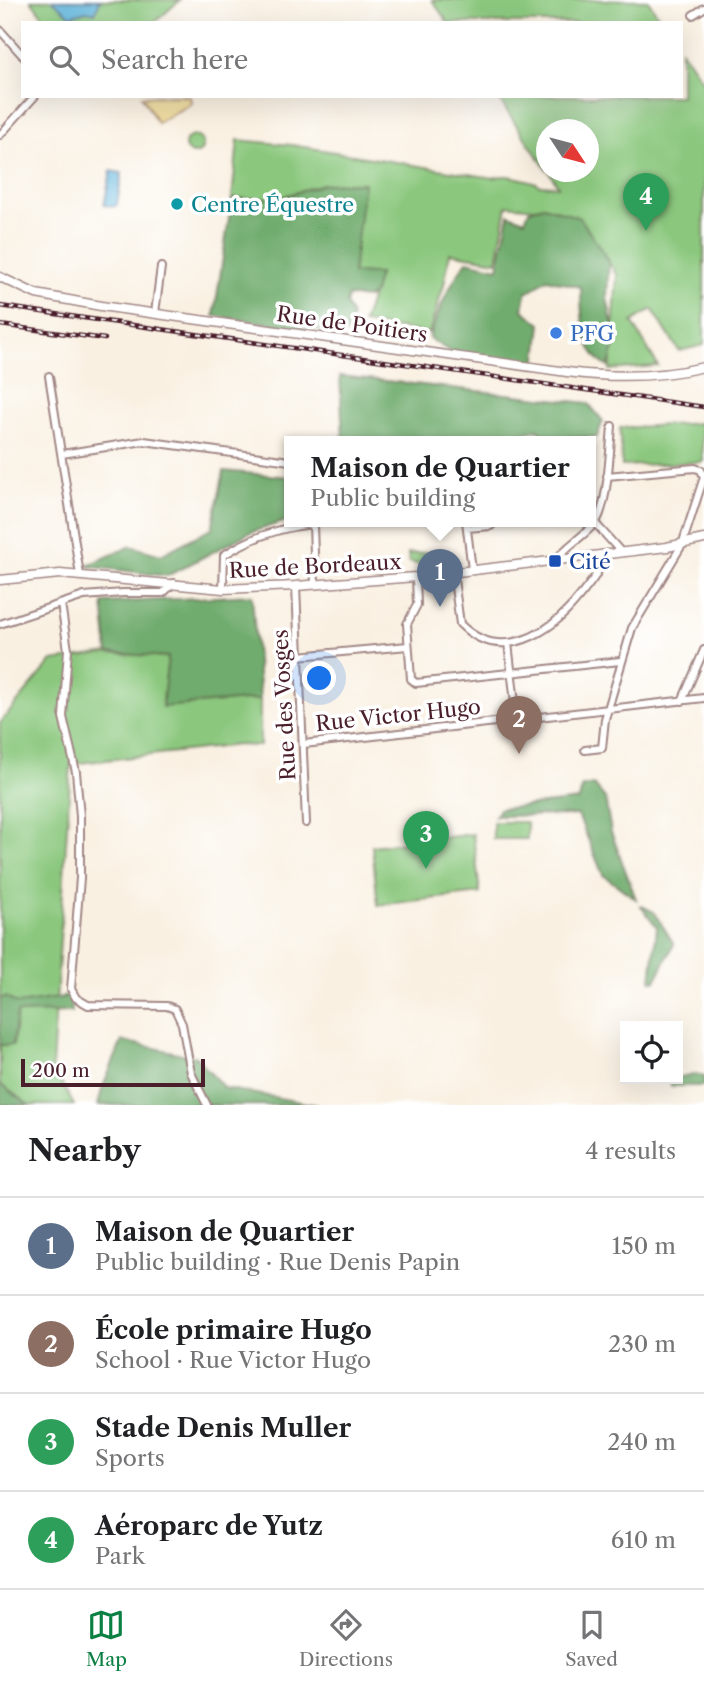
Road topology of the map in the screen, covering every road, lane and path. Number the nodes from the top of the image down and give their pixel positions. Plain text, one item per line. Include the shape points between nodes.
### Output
1 (704, 8) edge
2 (693, 15) dead end
3 (2, 36) edge
4 (21, 54) edge
5 (33, 98) edge
6 (0, 135) edge
7 (161, 267) dead end
8 (0, 277) edge
9 (155, 313) junction
10 (704, 367) edge
11 (49, 376) dead end
12 (612, 426) dead end
13 (62, 454) junction
14 (284, 460) edge
15 (607, 476) junction
16 (704, 477) edge
17 (596, 521) edge
18 (596, 524) edge
19 (294, 527) edge
20 (313, 527) edge
21 (467, 527) edge
22 (590, 527) edge
23 (704, 539) edge
24 (682, 545) junction
25 (621, 552) junction
26 (604, 554) junction
27 (555, 561) junction
28 (472, 570) junction
29 (453, 572) junction
30 (80, 575) junction
31 (416, 577) junction
32 (0, 580) edge
33 (174, 583) junction
34 (315, 584) junction
35 (296, 586) junction
36 (223, 589) junction
37 (61, 604) junction
38 (0, 624) edge
39 (509, 643) junction
40 (408, 646) junction
41 (704, 650) edge
42 (298, 656) junction
43 (620, 660) junction
44 (512, 673) junction
45 (704, 698) edge
46 (682, 701) junction
47 (607, 709) junction
48 (517, 720) junction
49 (304, 744) junction
50 (585, 750) dead end
51 (306, 823) dead end
52 (207, 1105) edge

1 - 2 street
3 - 4 street
5 - 6 street
7 - 9 street
8 - 9 street, Rue de Poitiers via 36,294
9 - 10 street, Rue de Poitiers via 584,374 644,377
11 - 13 street
12 - 15 street
13 - 14 street via 144,441
13 - 30 street
15 - 16 street via 695,468
15 - 17 street
16 - 24 street
18 - 25 street
19 - 36 street via 251,540 224,555
20 - 34 street
21 - 28 street
22 - 27 street
23 - 24 street, Rue de Bordeaux
24 - 25 street, Rue de Bordeaux
24 - 43 street via 632,628
25 - 26 street, Rue de Bordeaux
26 - 27 street, Rue de Bordeaux
26 - 39 street via 600,571 565,615 533,637
27 - 28 street, Rue de Bordeaux
28 - 29 street, Rue de Bordeaux
29 - 31 street, Rue de Bordeaux
29 - 39 street via 460,624 489,643
30 - 32 street
30 - 33 street
31 - 34 street, Rue de Bordeaux
31 - 40 street via 417,605 407,624
33 - 36 street, Rue de Bordeaux
33 - 37 street, Rue de Bordeaux via 163,593 102,594
34 - 35 street, Rue de Bordeaux
35 - 36 street, Rue de Bordeaux
35 - 42 street, Rue des Vosges
37 - 38 street, Rue de Bordeaux
37 - 52 street via 68,650 64,717 80,816 71,989 88,1004 175,1009 191,1073
39 - 44 street
40 - 42 street
40 - 44 street via 411,679 416,683
41 - 46 street
42 - 49 street, Rue des Vosges
43 - 44 street
43 - 47 street
44 - 48 street
45 - 46 street, Rue Victor Hugo
46 - 47 street, Rue Victor Hugo
47 - 48 street, Rue Victor Hugo
47 - 50 street via 603,748
48 - 49 street, Rue Victor Hugo
49 - 51 street, Rue des Vosges

